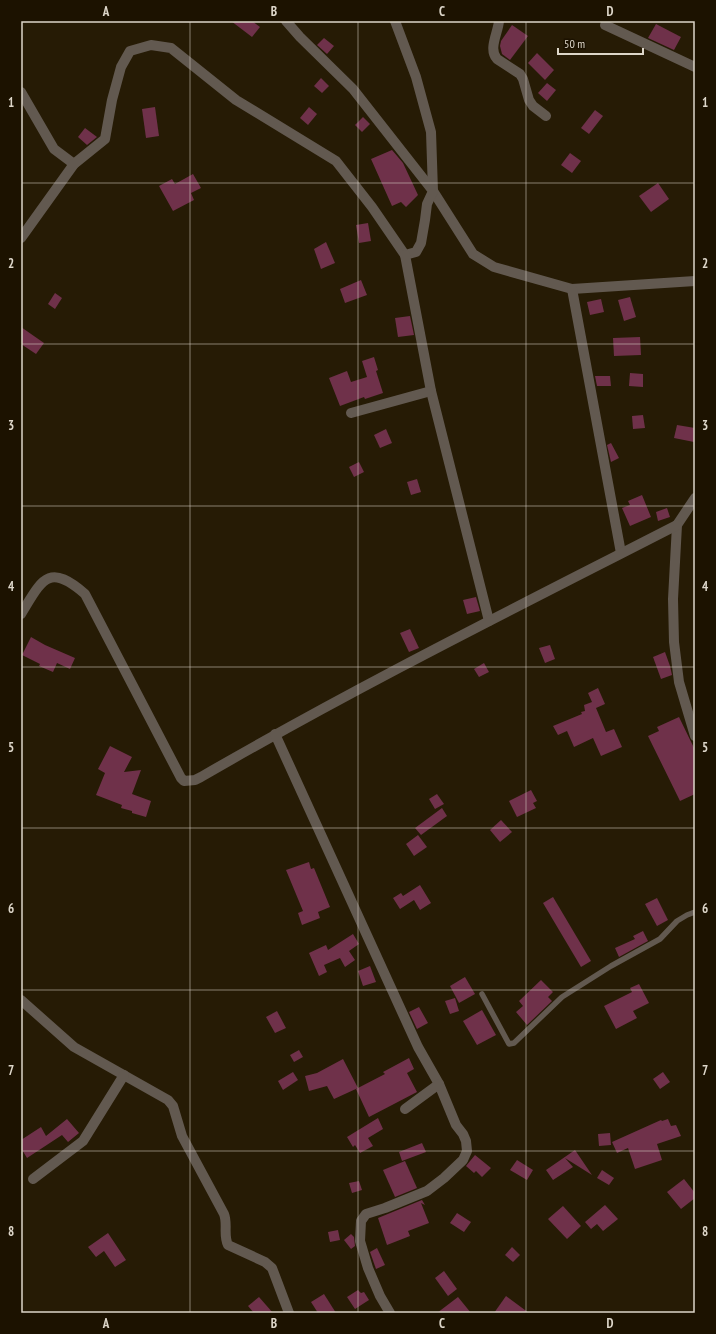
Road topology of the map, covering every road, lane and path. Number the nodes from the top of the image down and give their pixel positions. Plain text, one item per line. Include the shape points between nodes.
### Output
1 (286, 21) edge
2 (395, 21) edge
3 (498, 21) edge
4 (606, 25) dead end
5 (695, 67) edge
6 (21, 92) edge
7 (546, 116) dead end
8 (74, 164) junction
9 (433, 192) junction
10 (21, 238) edge
11 (405, 255) junction
12 (695, 281) edge
13 (572, 289) junction
14 (431, 391) junction
15 (351, 414) dead end
16 (695, 498) edge
17 (677, 525) junction
18 (621, 553) junction
19 (21, 614) edge
20 (489, 621) junction
21 (275, 734) junction
22 (695, 736) edge
23 (695, 912) edge
24 (482, 994) dead end
25 (21, 1000) edge
26 (124, 1075) junction
27 (439, 1084) junction
28 (405, 1109) dead end
29 (33, 1180) dead end
30 (289, 1313) edge
31 (390, 1313) edge

1 - 9 street via 353,89
2 - 9 street via 416,77 431,132
3 - 7 street via 494,55 520,74 529,100
4 - 5 street
6 - 8 street via 54,149
8 - 10 street
8 - 11 street via 105,139 113,93 121,67 130,51 151,45 171,48 236,100 336,161
9 - 11 street via 426,204 421,243 416,252
9 - 13 street via 474,254 494,267
11 - 14 street
12 - 13 street
13 - 18 street
14 - 15 street
14 - 20 street
16 - 17 street
17 - 18 street
17 - 22 street via 673,599 674,642 679,682
18 - 20 street
19 - 21 street via 37,588 50,577 69,581 85,594 184,781 201,777
20 - 21 street
21 - 27 street via 418,1047
23 - 24 lane via 677,921 660,939 562,997 514,1043 509,1044
25 - 26 street via 74,1047
26 - 29 street via 83,1141
26 - 30 street via 163,1096 173,1106 182,1136 224,1214 225,1240 228,1245 265,1262 272,1268
27 - 28 street
27 - 31 street via 456,1125 466,1141 467,1151 463,1160 426,1191 366,1214 361,1221 360,1241 368,1268

